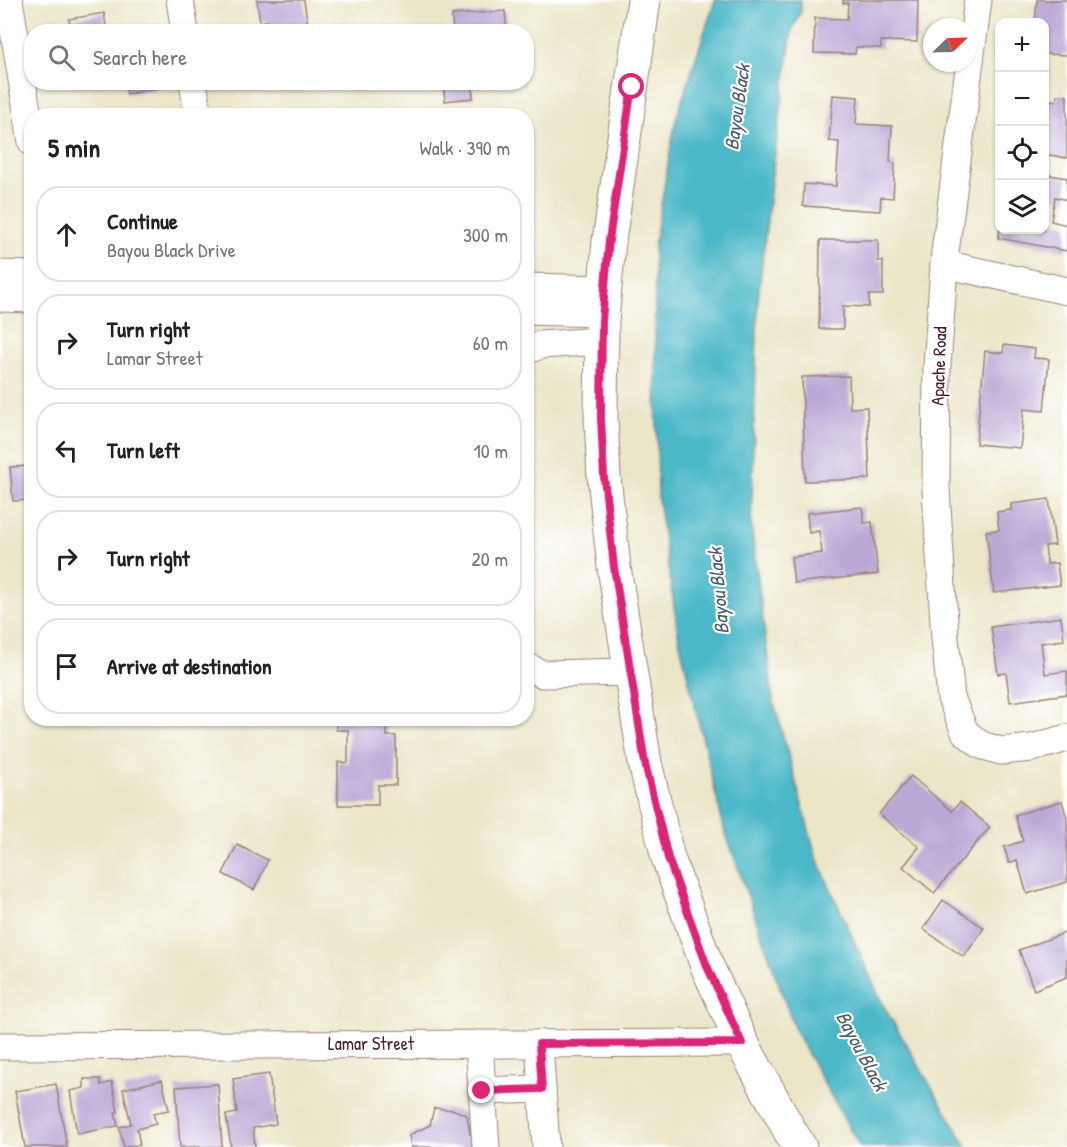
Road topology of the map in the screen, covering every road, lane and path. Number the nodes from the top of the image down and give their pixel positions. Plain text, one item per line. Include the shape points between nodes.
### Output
1 (9, 0) edge
2 (180, 0) edge
3 (645, 0) edge
4 (978, 0) edge
5 (184, 24) edge
6 (194, 90) edge
7 (26, 108) edge
8 (197, 108) edge
9 (945, 264) junction
10 (0, 274) edge
11 (24, 275) edge
12 (534, 290) edge
13 (1067, 291) edge
14 (0, 298) edge
15 (24, 299) edge
16 (534, 311) edge
17 (603, 314) junction
18 (534, 348) edge
19 (534, 670) edge
20 (630, 672) junction
21 (1067, 738) edge
22 (742, 1043) junction
23 (479, 1044) junction
24 (539, 1044) junction
25 (0, 1046) edge
26 (542, 1089) junction
27 (482, 1091) junction
28 (486, 1147) edge
29 (546, 1147) edge
30 (800, 1147) edge

1 - 7 street
2 - 5 street
3 - 17 main road via 609,240
4 - 9 street, Apache Road
6 - 8 street
9 - 13 street
9 - 21 street, Apache Road via 937,366 936,489 951,698 965,732 981,745 1001,751 1032,748
10 - 11 street
12 - 17 street
14 - 15 street
16 - 17 street
17 - 18 street
17 - 20 main road via 604,477
19 - 20 street via 542,674
20 - 22 main road via 645,763 668,858 707,966
22 - 24 street, Lamar Street
22 - 30 main road
23 - 24 street, Lamar Street
23 - 25 street, Lamar Street
23 - 27 street
24 - 26 street
26 - 27 street
26 - 29 street
27 - 28 street

